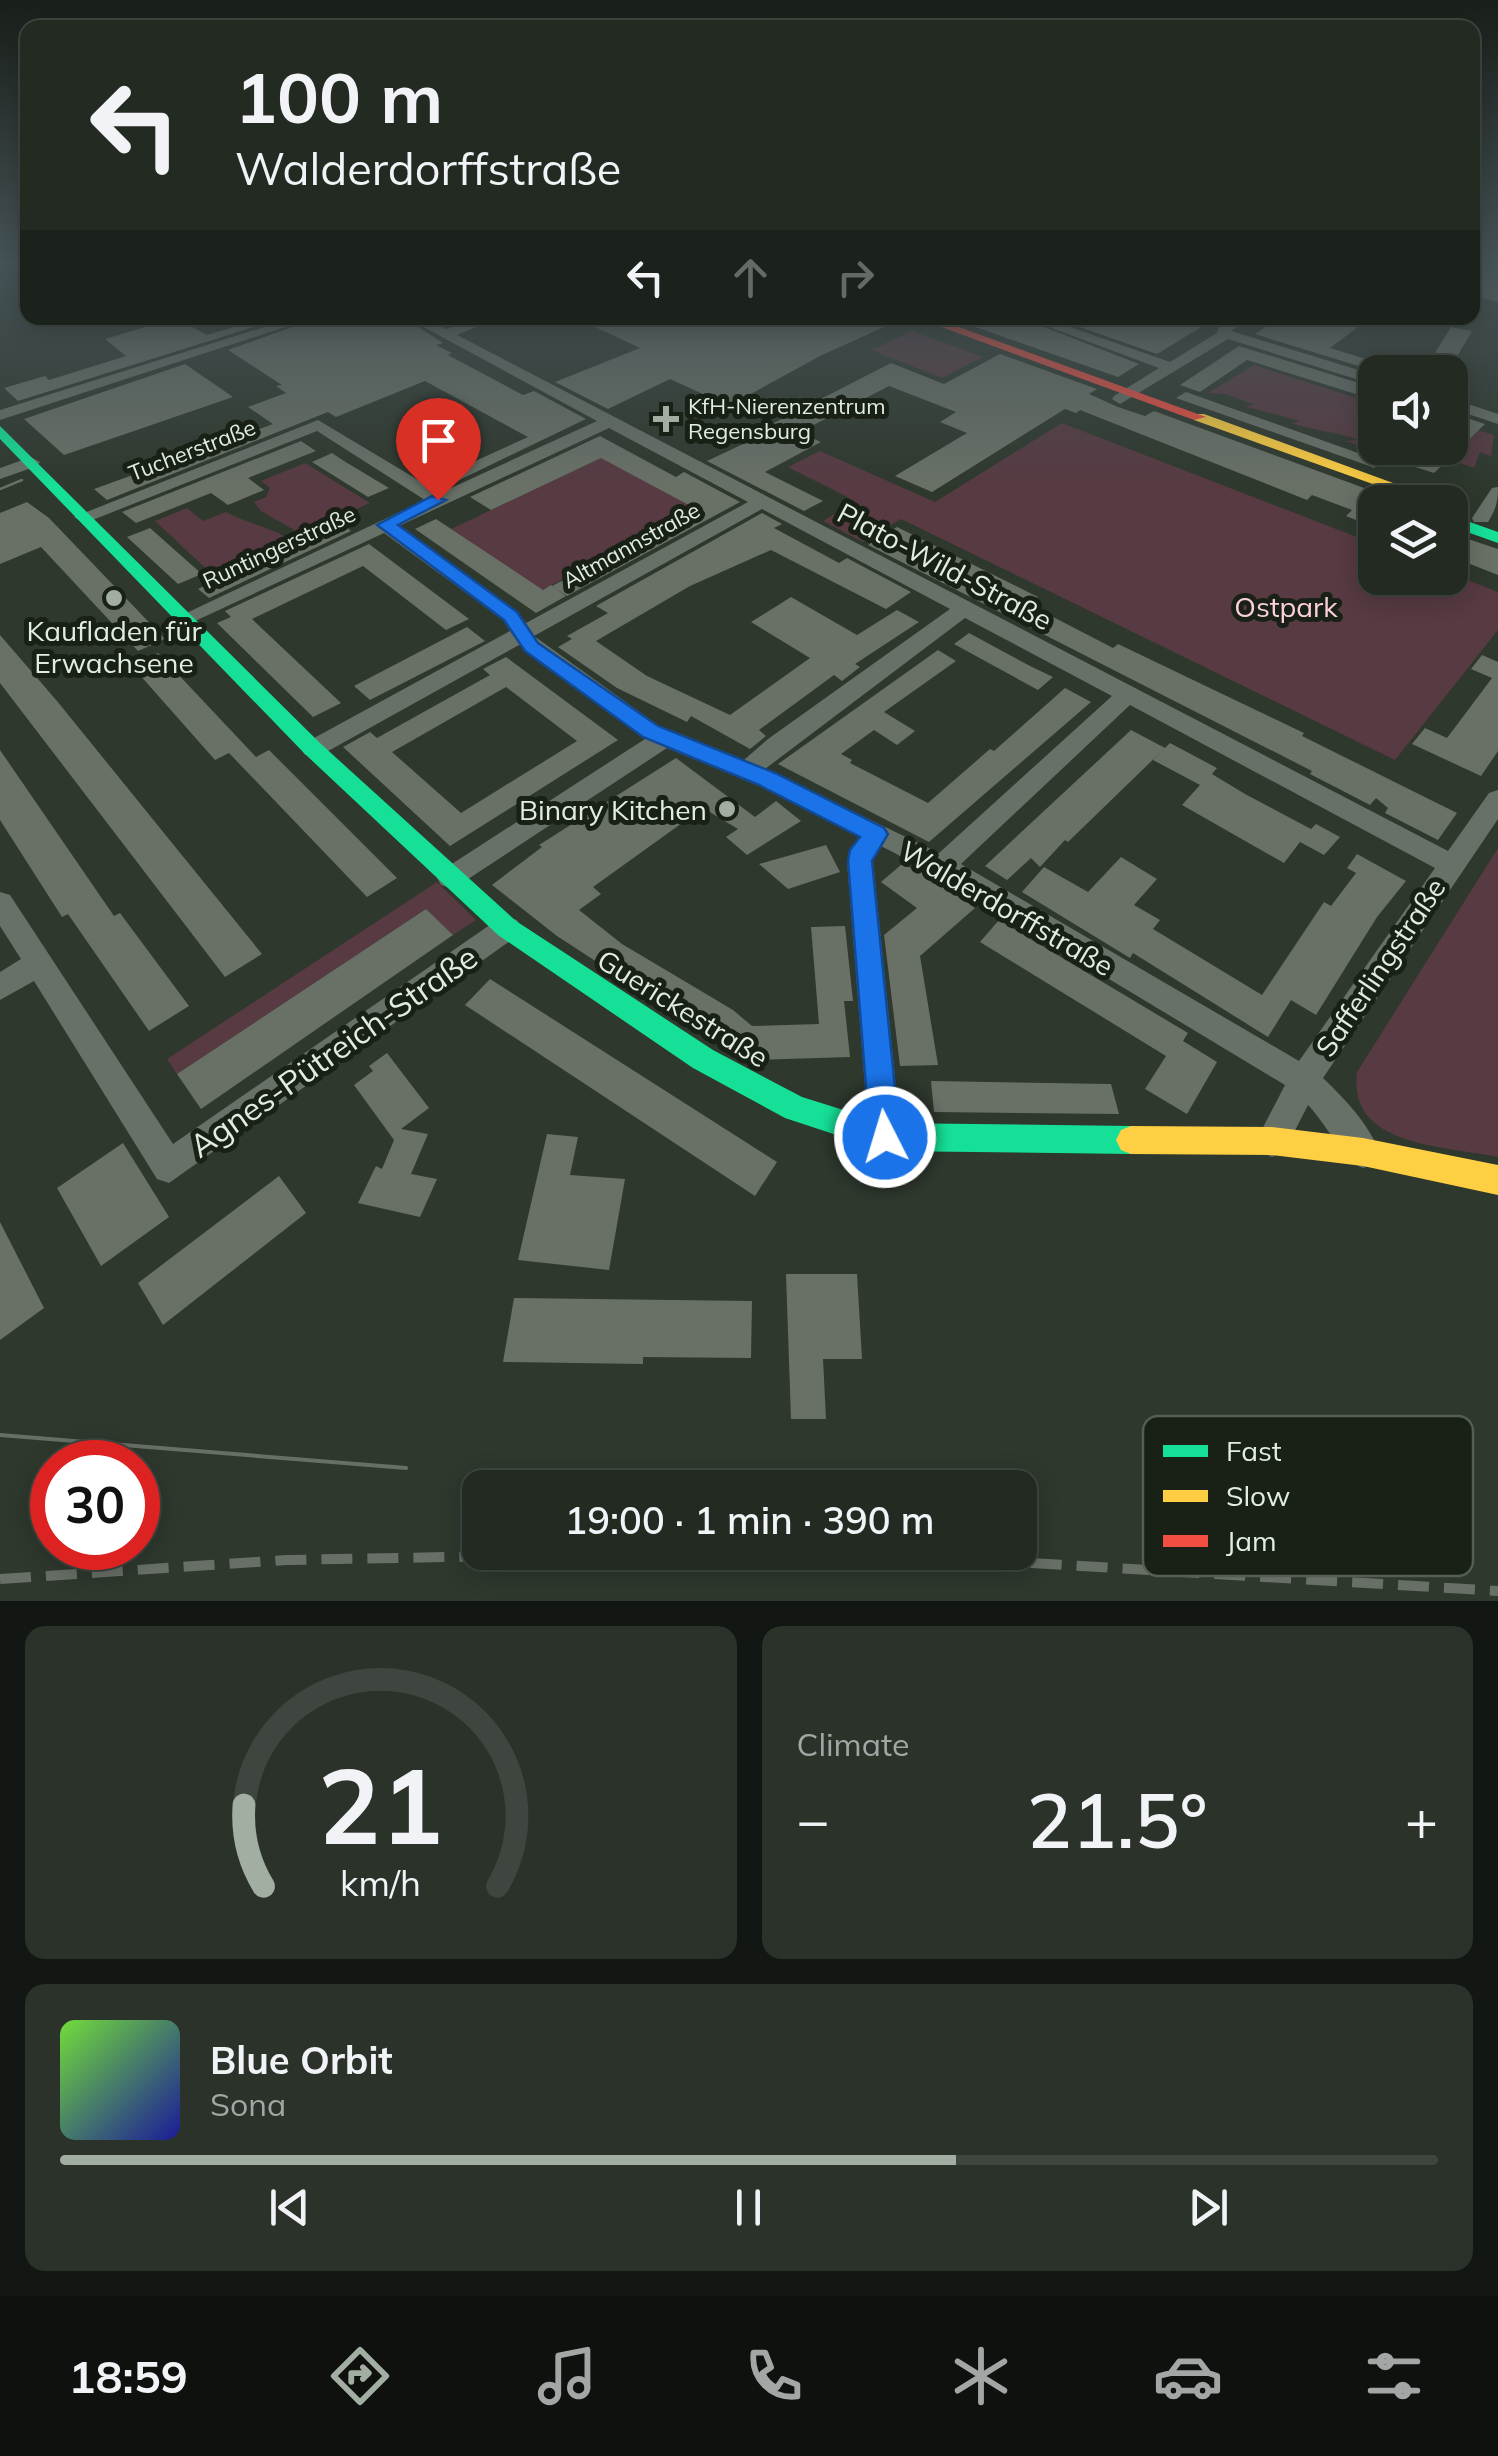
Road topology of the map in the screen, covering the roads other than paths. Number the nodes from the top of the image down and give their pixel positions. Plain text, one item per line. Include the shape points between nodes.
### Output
1 (244, 338) edge
2 (451, 338) edge
3 (955, 338) edge
4 (974, 338) edge
5 (1088, 338) edge
6 (1221, 338) edge
7 (1239, 338) edge
8 (1173, 368) junction
9 (1358, 375) edge
10 (1125, 396) junction
11 (1468, 409) edge
12 (0, 415) edge
13 (1498, 418) edge
14 (610, 421) junction
15 (0, 430) edge
16 (31, 462) junction
17 (0, 474) edge
18 (1358, 485) edge
19 (1388, 485) edge
20 (1498, 492) edge
21 (438, 500) junction
22 (763, 501) junction
23 (84, 517) junction
24 (1489, 521) edge
25 (386, 525) junction
26 (1468, 527) edge
27 (1498, 538) edge
28 (965, 608) junction
29 (186, 618) junction
30 (524, 633) junction
31 (1128, 694) junction
32 (664, 738) junction
33 (313, 749) junction
34 (748, 771) junction
35 (1498, 799) edge
36 (876, 834) junction
37 (1450, 864) junction
38 (942, 866) junction
39 (450, 878) junction
40 (0, 903) edge
41 (507, 928) junction
42 (38, 964) junction
43 (0, 986) edge
44 (1304, 1080) junction
45 (885, 1137) junction
46 (1272, 1141) junction
47 (1363, 1152) junction
48 (1498, 1180) edge

1 - 12 street
2 - 14 street, Plato-Wild-Straße
3 - 10 street
4 - 10 street
5 - 8 street
6 - 8 street
7 - 9 street
8 - 10 street
10 - 18 street
10 - 19 street
11 - 13 street
14 - 21 street, Runtingerstraße
14 - 22 street, Plato-Wild-Straße
15 - 16 street, Guerickestraße
16 - 17 street
16 - 23 street, Guerickestraße
20 - 24 street
21 - 23 street, Tucherstraße via 318,424
21 - 25 street, Runtingerstraße
22 - 28 street, Plato-Wild-Straße
22 - 30 street, Altmannstraße
23 - 29 street, Guerickestraße
25 - 29 street, Runtingerstraße
25 - 30 street, Walderdorffstraße via 511,616
26 - 27 street
28 - 31 street, Plato-Wild-Straße
28 - 34 street
29 - 33 street, Guerickestraße
30 - 32 street, Walderdorffstraße via 532,647
30 - 33 street, Altmannstraße
31 - 37 street, Plato-Wild-Straße
31 - 38 street
32 - 34 street, Walderdorffstraße
32 - 39 street
33 - 39 street, Guerickestraße
34 - 36 street, Walderdorffstraße
35 - 37 street, Safferlingstraße
36 - 38 street, Walderdorffstraße
36 - 45 street via 860,861
37 - 44 street, Safferlingstraße
38 - 44 street, Walderdorffstraße
39 - 41 street, Guerickestraße
40 - 42 street, Agnes-Pütreich-Straße
41 - 42 street, Agnes-Pütreich-Straße via 169,1166
41 - 45 street, Guerickestraße via 717,1068 796,1108
42 - 43 street
44 - 46 street, Safferlingstraße
44 - 47 street, Walderdorffstraße via 1338,1113
45 - 46 street, Guerickestraße
46 - 47 street, Guerickestraße
47 - 48 street, Guerickestraße

